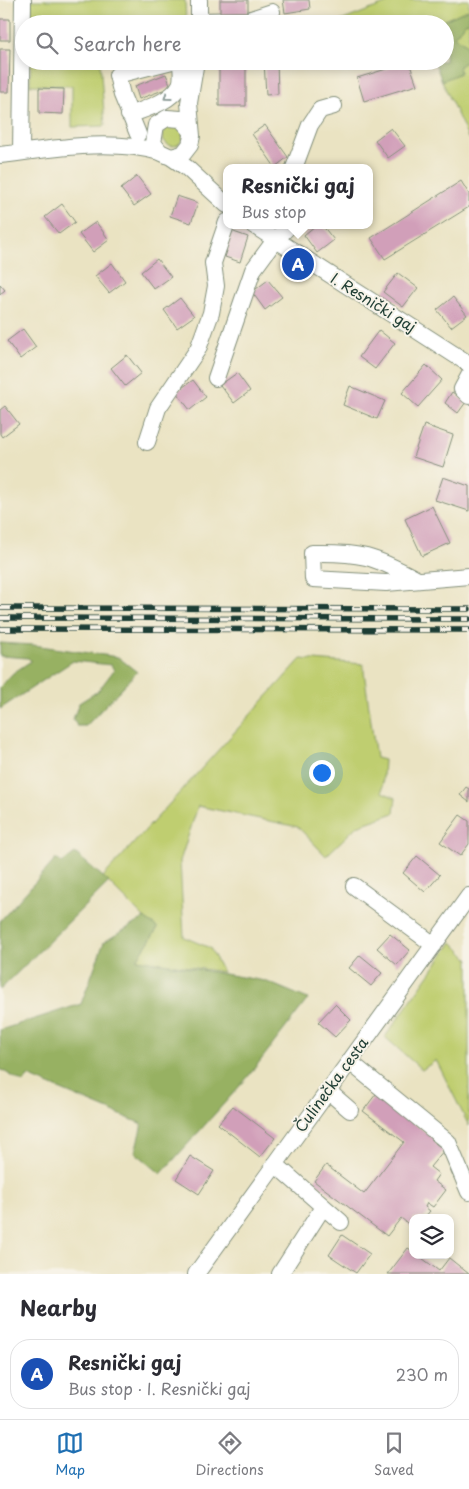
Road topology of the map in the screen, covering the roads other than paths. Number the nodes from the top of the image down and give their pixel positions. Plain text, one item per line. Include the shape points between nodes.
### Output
1 (23, 0) edge
2 (198, 0) edge
3 (272, 12) dead end
4 (23, 15) edge
5 (199, 15) edge
6 (263, 15) edge
7 (22, 70) edge
8 (137, 70) edge
9 (181, 70) edge
10 (194, 70) edge
11 (190, 91) junction
12 (334, 106) dead end
13 (129, 115) junction
14 (162, 122) junction
15 (138, 134) junction
16 (191, 135) junction
17 (92, 146) junction
18 (21, 152) junction
19 (0, 154) edge
20 (166, 154) junction
21 (295, 164) edge
22 (210, 189) junction
23 (223, 201) edge
24 (225, 229) edge
25 (271, 233) edge
26 (469, 364) edge
27 (469, 376) edge
28 (216, 378) dead end
29 (469, 396) edge
30 (147, 442) dead end
31 (469, 576) edge
32 (416, 579) junction
33 (354, 886) dead end
34 (469, 896) edge
35 (434, 945) junction
36 (350, 1062) junction
37 (328, 1091) junction
38 (350, 1110) dead end
39 (275, 1164) junction
40 (469, 1192) edge
41 (323, 1207) junction
42 (340, 1222) dead end
43 (196, 1274) edge
44 (280, 1274) edge

1 - 4 street
2 - 5 street
3 - 6 street
7 - 18 street
8 - 13 street via 117,75
9 -> 13 street via 181,84 175,90 156,105
10 - 11 street
11 - 14 street
11 - 16 street
12 - 21 street via 320,110 310,125
13 - 15 street
14 - 15 street
14 - 16 street via 181,119
14 - 20 street via 154,142
15 - 17 street
16 - 20 street via 183,154
16 - 22 street via 198,165
17 - 18 street
17 - 20 street via 135,147
18 - 19 street
20 - 22 street
22 - 23 street
24 - 30 street via 213,263 216,286 211,313 198,349 158,408
25 - 26 street, I. Resnički gaj
25 - 28 street via 253,270
27 - 29 street via 462,389
31 - 32 street
32 - 32 street via 381,560 355,553 312,553 313,579 386,583
33 - 35 street
34 - 35 street, Čulinečka cesta
35 - 36 street, Čulinečka cesta
36 - 37 street, Čulinečka cesta
36 - 40 street via 448,1142
37 - 38 street
37 - 39 street, Čulinečka cesta
39 - 41 street
39 - 43 street, Čulinečka cesta
41 - 42 street
41 - 44 street

